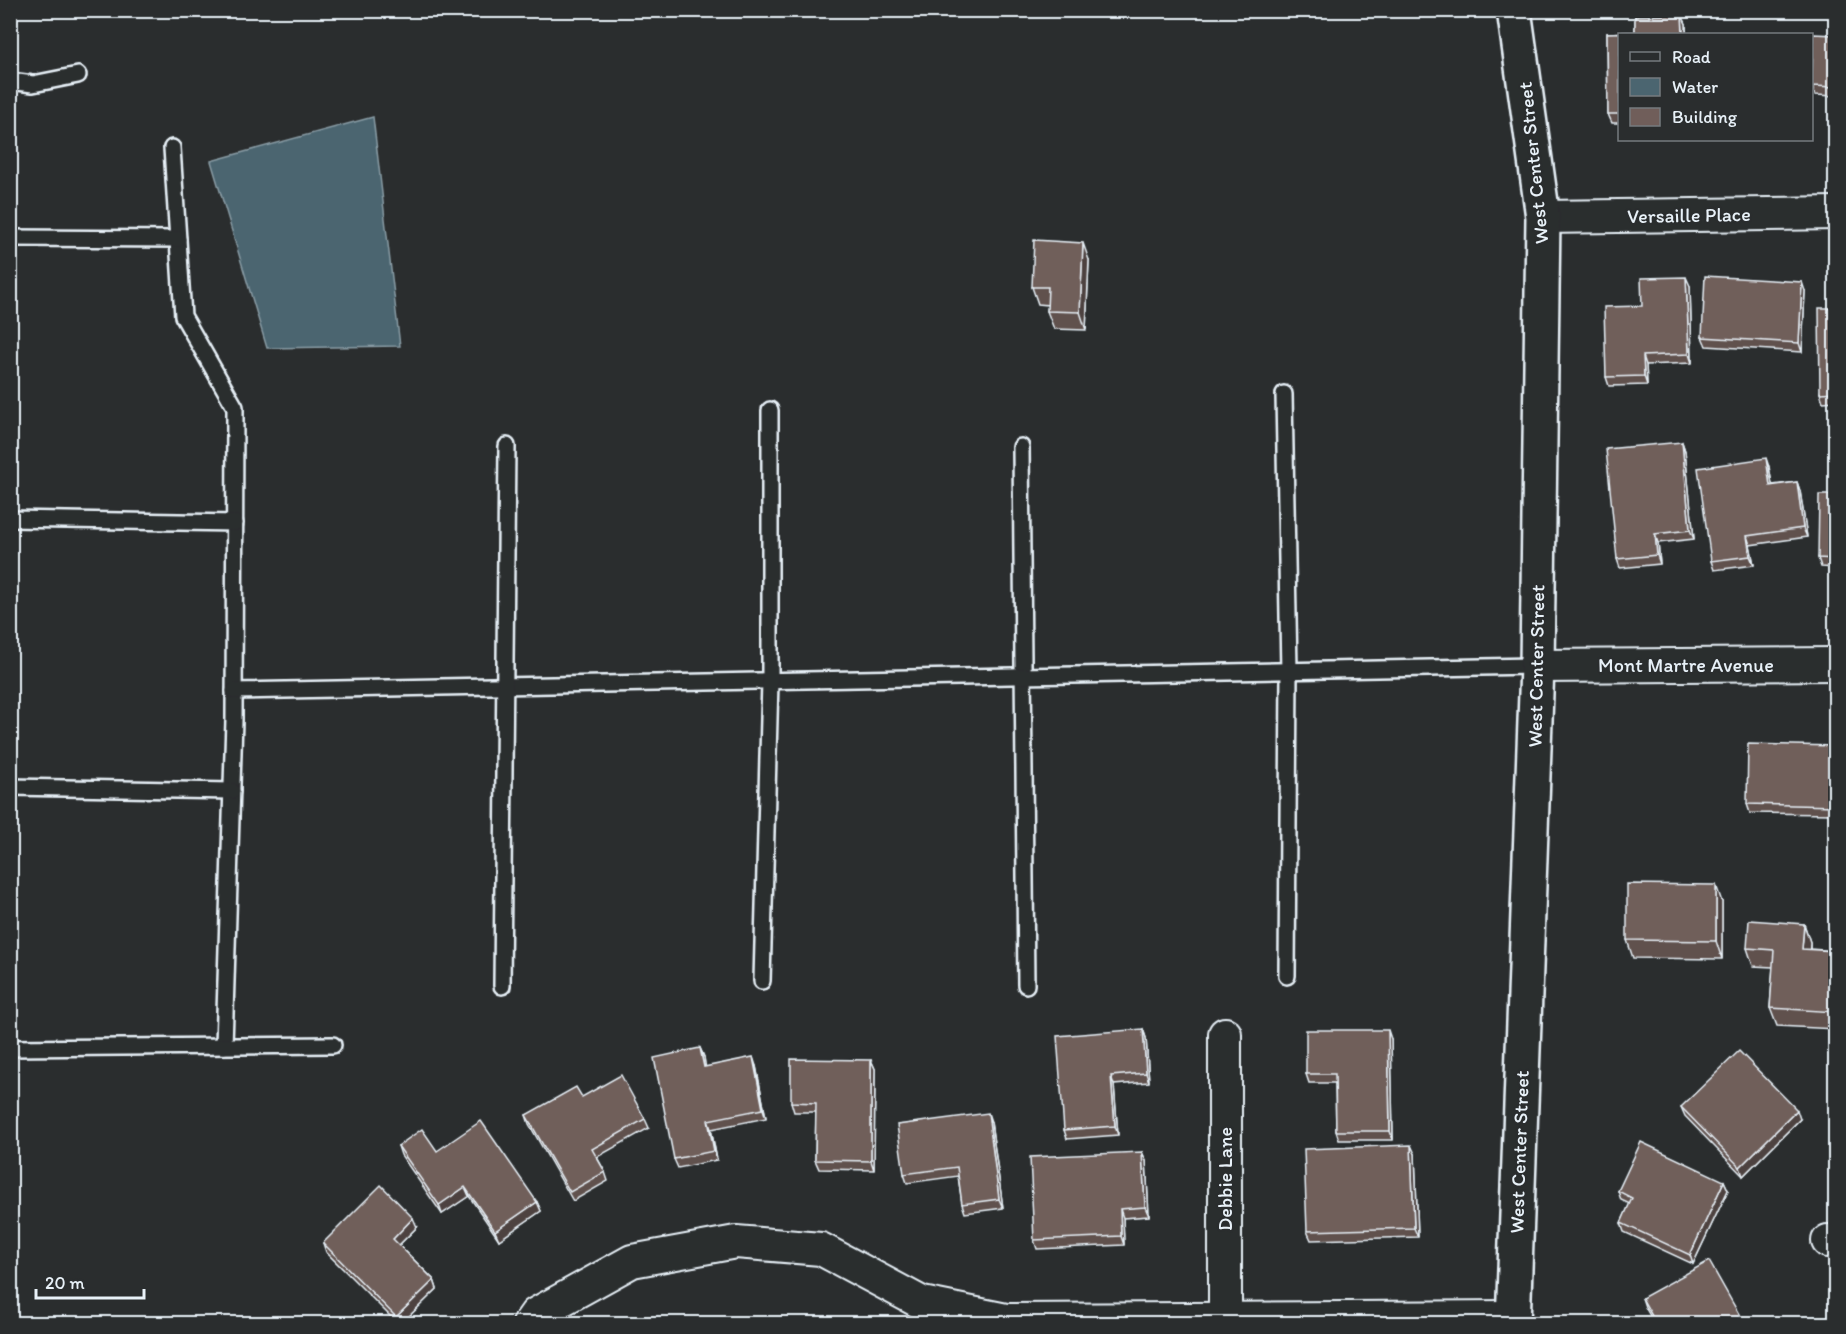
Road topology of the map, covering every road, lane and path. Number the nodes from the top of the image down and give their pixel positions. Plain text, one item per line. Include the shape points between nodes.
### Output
1 (1514, 10) edge
2 (78, 75) dead end
3 (10, 81) edge
4 (172, 148) dead end
5 (1836, 213) edge
6 (1543, 217) junction
7 (10, 238) edge
8 (178, 239) junction
9 (1284, 394) dead end
10 (770, 410) dead end
11 (507, 446) dead end
12 (1021, 447) dead end
13 (10, 519) edge
14 (235, 523) junction
15 (1836, 664) edge
16 (1537, 666) junction
17 (1289, 671) junction
18 (1024, 676) junction
19 (770, 681) junction
20 (506, 686) junction
21 (234, 692) junction
22 (10, 787) edge
23 (232, 791) junction
24 (1287, 976) dead end
25 (762, 981) dead end
26 (1026, 985) dead end
27 (502, 986) dead end
28 (1225, 1034) dead end
29 (333, 1045) dead end
30 (224, 1046) junction
31 (10, 1048) edge
32 (1513, 1320) edge
33 (1225, 1321) edge
34 (529, 1323) edge

1 - 6 main road, West Center Street
2 - 3 lane via 33,84
4 - 8 lane
5 - 6 street, Versaille Place
6 - 16 main road, West Center Street
7 - 8 lane
8 - 14 lane via 183,316 235,407
9 - 17 lane
10 - 19 lane
11 - 20 lane
12 - 18 lane
13 - 14 lane
14 - 21 lane
15 - 16 street, Mont Martre Avenue
16 - 17 lane
16 - 32 main road, West Center Street
17 - 18 lane
17 - 24 lane
18 - 19 lane
18 - 26 lane
19 - 20 lane
19 - 25 lane
20 - 21 lane
20 - 27 lane
21 - 23 lane
22 - 23 lane
23 - 30 lane
28 - 33 street, Debbie Lane
29 - 30 lane
30 - 31 lane
32 - 33 street
33 - 34 street via 1006,1320 922,1303 821,1249 736,1242 632,1261 536,1314

